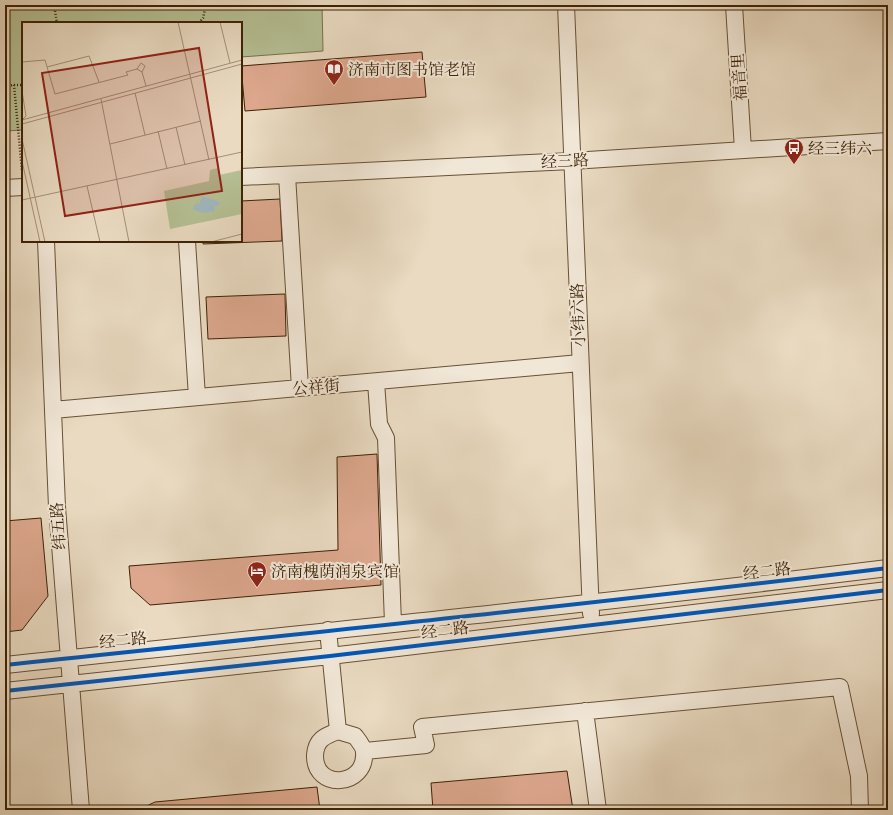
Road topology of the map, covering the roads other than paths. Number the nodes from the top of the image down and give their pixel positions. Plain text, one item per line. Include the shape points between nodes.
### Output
1 (566, 5) edge
2 (734, 5) edge
3 (888, 141) edge
4 (743, 150) junction
5 (572, 161) junction
6 (287, 175) junction
7 (242, 177) edge
8 (22, 182) edge
9 (5, 188) edge
10 (46, 242) edge
11 (187, 242) edge
12 (580, 363) junction
13 (376, 382) junction
14 (300, 388) junction
15 (197, 397) junction
16 (53, 410) junction
17 (888, 568) edge
18 (888, 590) edge
19 (590, 604) junction
20 (393, 623) junction
21 (592, 625) junction
22 (328, 630) junction
23 (330, 656) junction
24 (69, 658) junction
25 (5, 665) edge
26 (71, 686) junction
27 (5, 692) edge
28 (586, 711) junction
29 (338, 730) junction
30 (364, 751) junction
31 (80, 810) edge
32 (598, 810) edge
33 (860, 810) edge

1 - 5 street, 小纬六路
2 - 4 street, 福音里
3 - 4 street, 经三路
4 - 5 street, 经三路
5 - 6 street, 经三路
5 - 12 street, 小纬六路
6 - 7 street, 经三路
6 - 14 street
8 - 9 street
10 - 16 street, 纬五路
11 - 15 street
12 - 13 street, 公祥街
12 - 19 street, 小纬六路
13 - 14 street, 公祥街
13 - 20 street via 379,424 386,438
14 - 15 street, 公祥街
15 - 16 street, 公祥街
16 - 24 street, 纬五路 via 56,507
17 - 19 street, 经二路
18 - 21 street, 经二路
19 - 20 street, 经二路
19 - 21 street, 小纬六路
20 - 22 street, 经二路
21 - 23 street, 经二路
22 - 23 street
22 - 24 street, 经二路
23 - 26 street, 经二路
23 - 29 street
24 - 25 street, 经二路
24 - 26 street, 纬五路
26 - 27 street, 经二路
26 - 31 street, 纬五路
28 - 30 street via 422,726 426,746
28 - 32 street
28 - 33 street via 840,687 859,776
29 - 30 street via 356,736
29 - 30 street via 322,737 316,747 315,763 322,775 336,781 352,778 363,767

